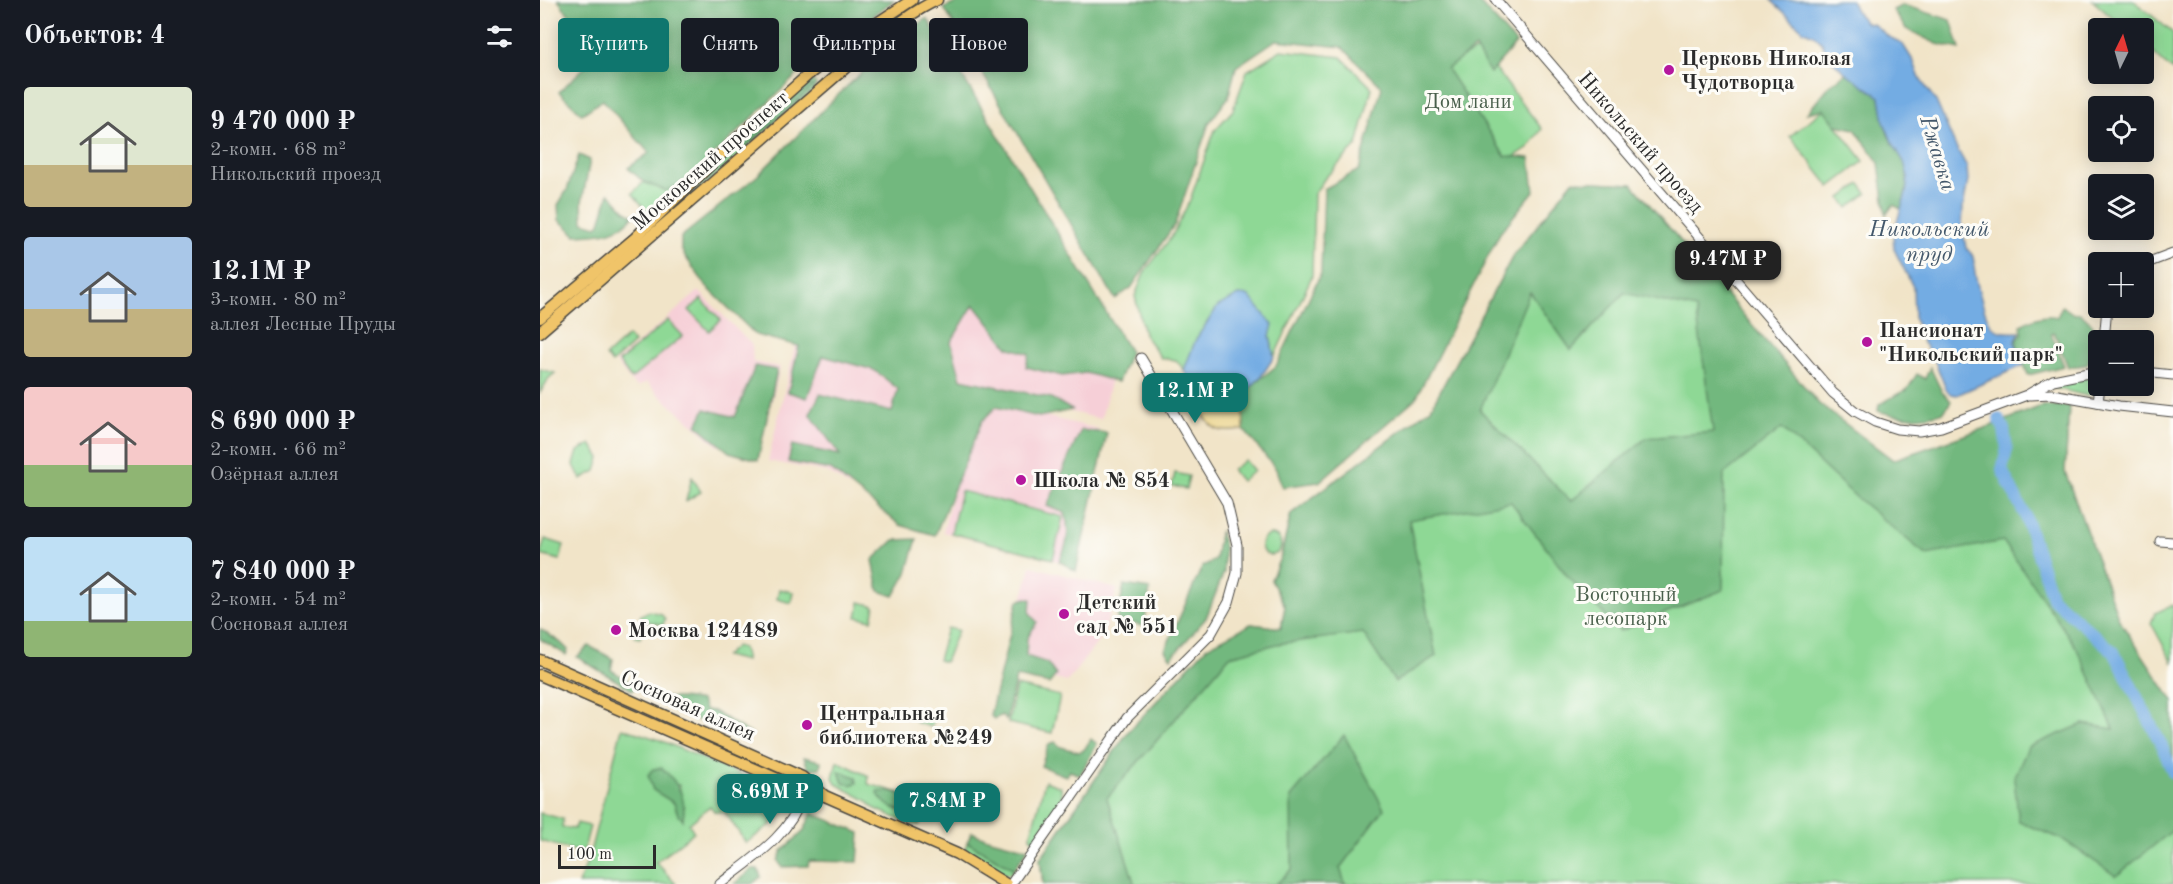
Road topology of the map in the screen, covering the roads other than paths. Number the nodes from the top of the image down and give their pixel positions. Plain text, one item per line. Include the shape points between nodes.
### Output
1 (1496, 0) edge
2 (909, 1) edge
3 (930, 1) edge
4 (884, 18) edge
5 (906, 18) edge
6 (812, 72) edge
7 (840, 72) edge
8 (809, 74) junction
9 (822, 87) junction
10 (2173, 253) edge
11 (2154, 260) edge
12 (540, 318) edge
13 (540, 332) edge
14 (1141, 358) dead end
15 (2088, 373) edge
16 (2154, 373) edge
17 (2173, 375) edge
18 (2027, 395) junction
19 (2099, 396) edge
20 (2098, 402) junction
21 (2173, 412) edge
22 (2160, 541) dead end
23 (2173, 542) edge
24 (540, 660) edge
25 (540, 675) edge
26 (789, 784) junction
27 (819, 794) junction
28 (800, 804) junction
29 (720, 884) edge
30 (1006, 884) edge
31 (1011, 884) edge

1 - 18 street, Никольский проезд via 1833,393 1855,411 1897,429 1919,430 1941,427
2 - 4 main road, Московский проспект
3 - 5 main road, Московский проспект
6 - 8 main road, Московский проспект
7 - 9 main road, Московский проспект
8 - 9 main road via 819,78
8 - 12 main road, Московский проспект via 635,238
9 - 13 main road, Московский проспект
10 - 11 street
14 - 31 street via 1227,503 1237,544 1237,573 1228,602 1210,634 1127,718
15 - 18 street, Никольский проезд via 2053,380
16 - 17 street
18 - 20 street, Никольский проезд via 2052,393
19 - 20 street
20 - 21 street, Никольский проезд
22 - 23 street
24 - 27 main road, Сосновая аллея via 802,777
25 - 26 main road, Сосновая аллея
26 - 27 main road, Сосновая аллея
26 - 28 street via 801,793
27 - 28 street
27 - 30 main road, Сосновая аллея via 957,854
28 - 29 street via 773,841

